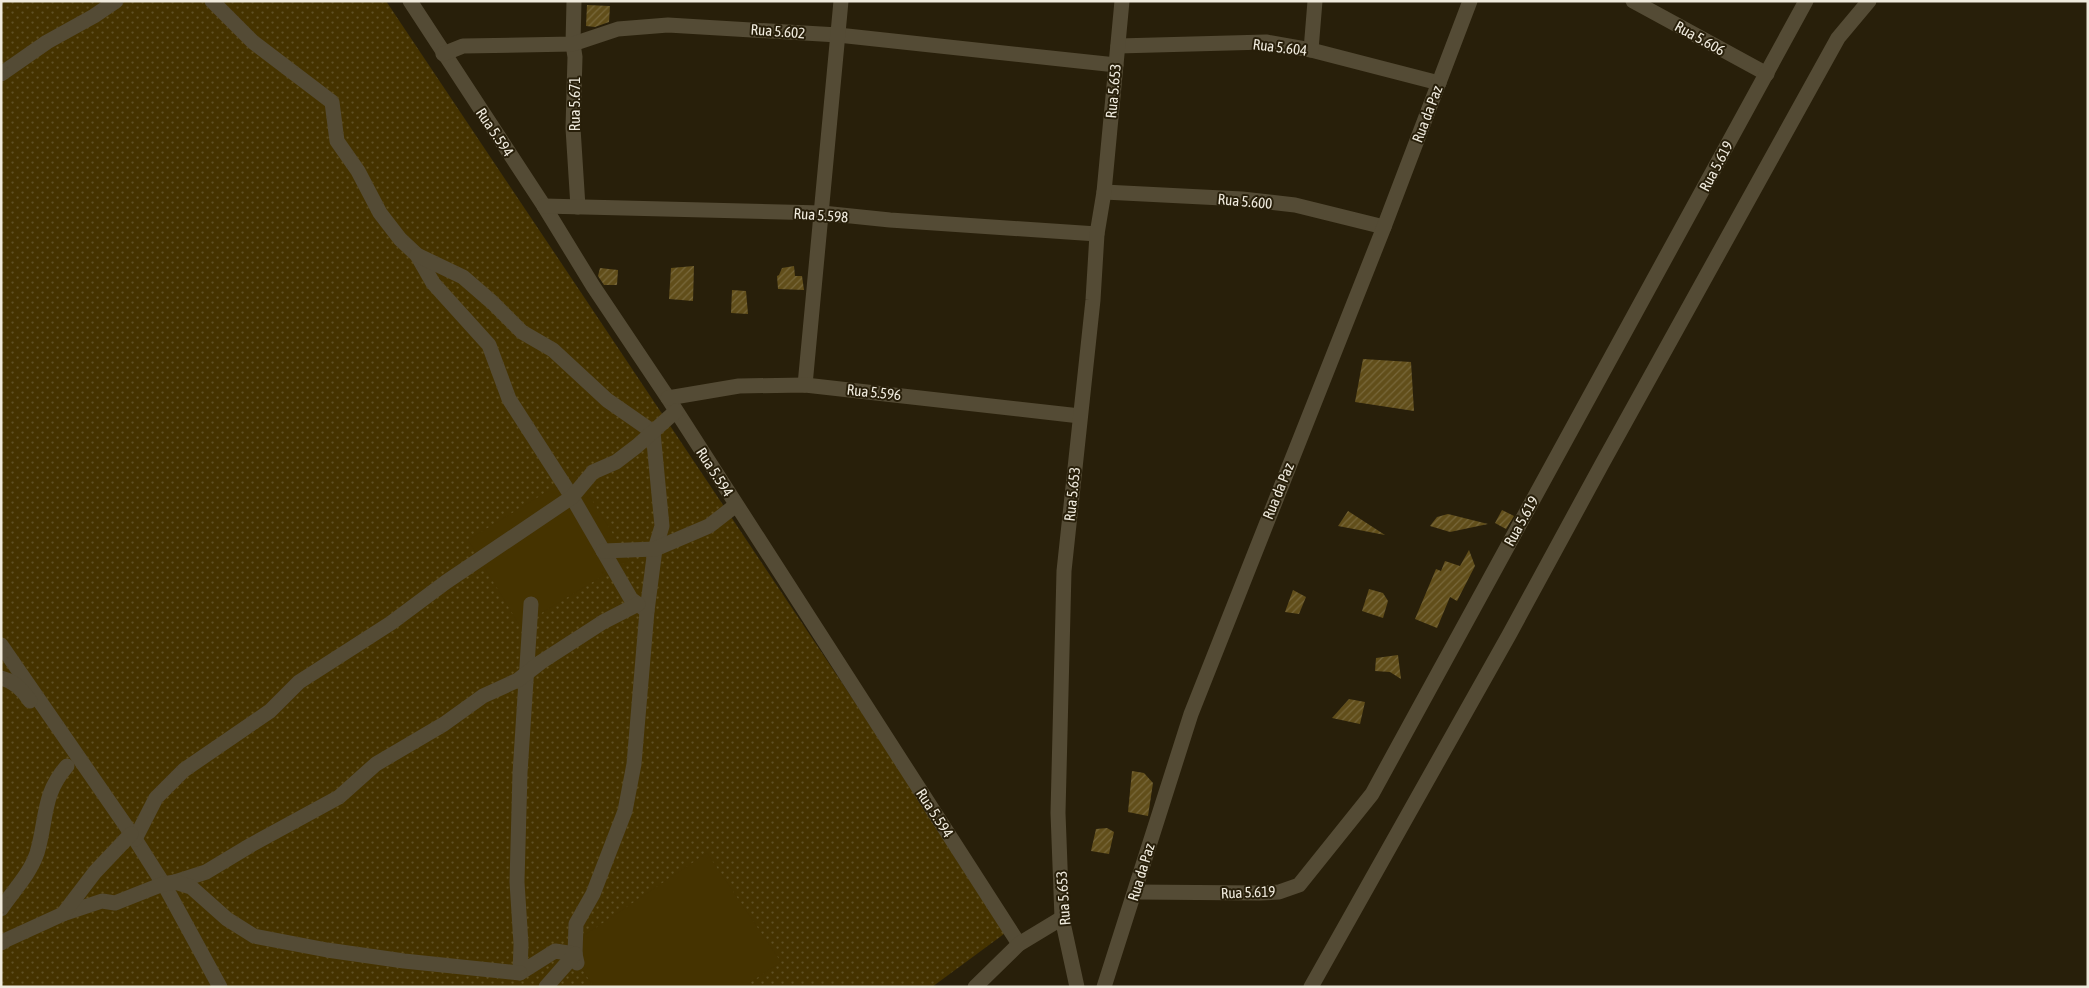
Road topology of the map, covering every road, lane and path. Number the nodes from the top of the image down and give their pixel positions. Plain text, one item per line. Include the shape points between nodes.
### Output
1 (116, 1) edge
2 (212, 1) edge
3 (410, 1) edge
4 (574, 1) edge
5 (841, 1) edge
6 (1122, 1) edge
7 (1315, 1) edge
8 (1470, 1) edge
9 (1633, 1) edge
10 (1806, 1) edge
11 (1869, 1) edge
12 (838, 35) junction
13 (573, 44) junction
14 (1118, 46) junction
15 (1311, 50) junction
16 (443, 54) junction
17 (1116, 65) junction
18 (1, 74) edge
19 (1767, 74) junction
20 (1439, 83) junction
21 (1104, 192) junction
22 (544, 206) junction
23 (578, 207) junction
24 (822, 213) junction
25 (1384, 227) junction
26 (1098, 234) junction
27 (417, 255) junction
28 (805, 385) junction
29 (668, 398) junction
30 (676, 411) junction
31 (1080, 416) junction
32 (653, 432) junction
33 (572, 497) junction
34 (736, 505) junction
35 (655, 549) junction
36 (603, 551) junction
37 (531, 604) dead end
38 (642, 607) junction
39 (1, 644) edge
40 (526, 673) junction
41 (1, 678) edge
42 (61, 731) junction
43 (67, 766) dead end
44 (133, 837) junction
45 (169, 883) junction
46 (1135, 892) junction
47 (1, 909) edge
48 (63, 914) junction
49 (1062, 918) junction
50 (1, 943) edge
51 (1019, 944) junction
52 (576, 959) junction
53 (520, 973) junction
54 (220, 987) edge
55 (546, 987) edge
56 (975, 987) edge
57 (1077, 987) edge
58 (1104, 987) edge
59 (1311, 987) edge

1 - 18 street
2 - 27 street via 254,42 332,102 337,141 380,212
3 - 16 street, Rua 5.594
4 - 13 street, Rua 5.671
5 - 12 street
6 - 14 street, Rua 5.653
7 - 15 street
8 - 20 street, Rua da Paz
9 - 19 street, Rua 5.606
10 - 19 street, Rua 5.619
11 - 59 street via 1838,38
12 - 13 street, Rua 5.602 via 668,25 618,29
12 - 17 street, Rua 5.602
12 - 24 street
13 - 16 street, Rua 5.602 via 463,46
13 - 23 street, Rua 5.671 via 573,128
14 - 15 street, Rua 5.604 via 1266,42
14 - 17 street, Rua 5.653
15 - 20 street, Rua 5.604
16 - 22 street, Rua 5.594
17 - 21 street, Rua 5.653
19 - 46 street, Rua 5.619 via 1372,794 1299,885 1279,892 1260,893
20 - 25 street, Rua da Paz
21 - 25 street, Rua 5.600 via 1242,199 1295,206
21 - 26 street, Rua 5.653
22 - 23 street, Rua 5.598
22 - 29 street, Rua 5.594
23 - 24 street, Rua 5.598
24 - 26 street, Rua 5.598
24 - 28 street
25 - 46 street, Rua da Paz via 1190,714
26 - 31 street, Rua 5.653
27 - 32 street via 463,277 522,332 553,350 607,400
27 - 33 street via 433,284 489,345 509,398
28 - 29 street, Rua 5.596 via 739,386
28 - 31 street, Rua 5.596
29 - 30 street, Rua 5.594
30 - 32 street
30 - 34 street, Rua 5.594
31 - 49 street, Rua 5.653 via 1064,570 1058,813
32 - 33 street via 616,462 593,472
32 - 35 street via 662,526
33 - 36 street
33 - 44 street via 391,623 299,682 270,711 184,770 156,798
34 - 35 street via 709,526
34 - 51 street, Rua 5.594
35 - 36 street
35 - 38 street
36 - 38 street via 631,599
37 - 40 street
38 - 40 street via 603,622
38 - 52 street via 634,764 626,801 593,894 576,924
39 - 42 street
40 - 45 street via 483,696 444,724 376,764 339,797 206,872
40 - 53 street via 517,882
41 - 42 street via 22,690 44,723
42 - 44 street
43 - 47 street via 58,776 46,802 36,854
44 - 45 street
44 - 48 street via 95,872
45 - 48 street via 115,903 102,901
45 - 53 street via 191,887 228,919 254,936 404,961
45 - 54 street
46 - 58 street, Rua da Paz
48 - 50 street
49 - 51 street
49 - 57 street, Rua 5.653
51 - 56 street
52 - 53 street via 555,951
52 - 55 street

